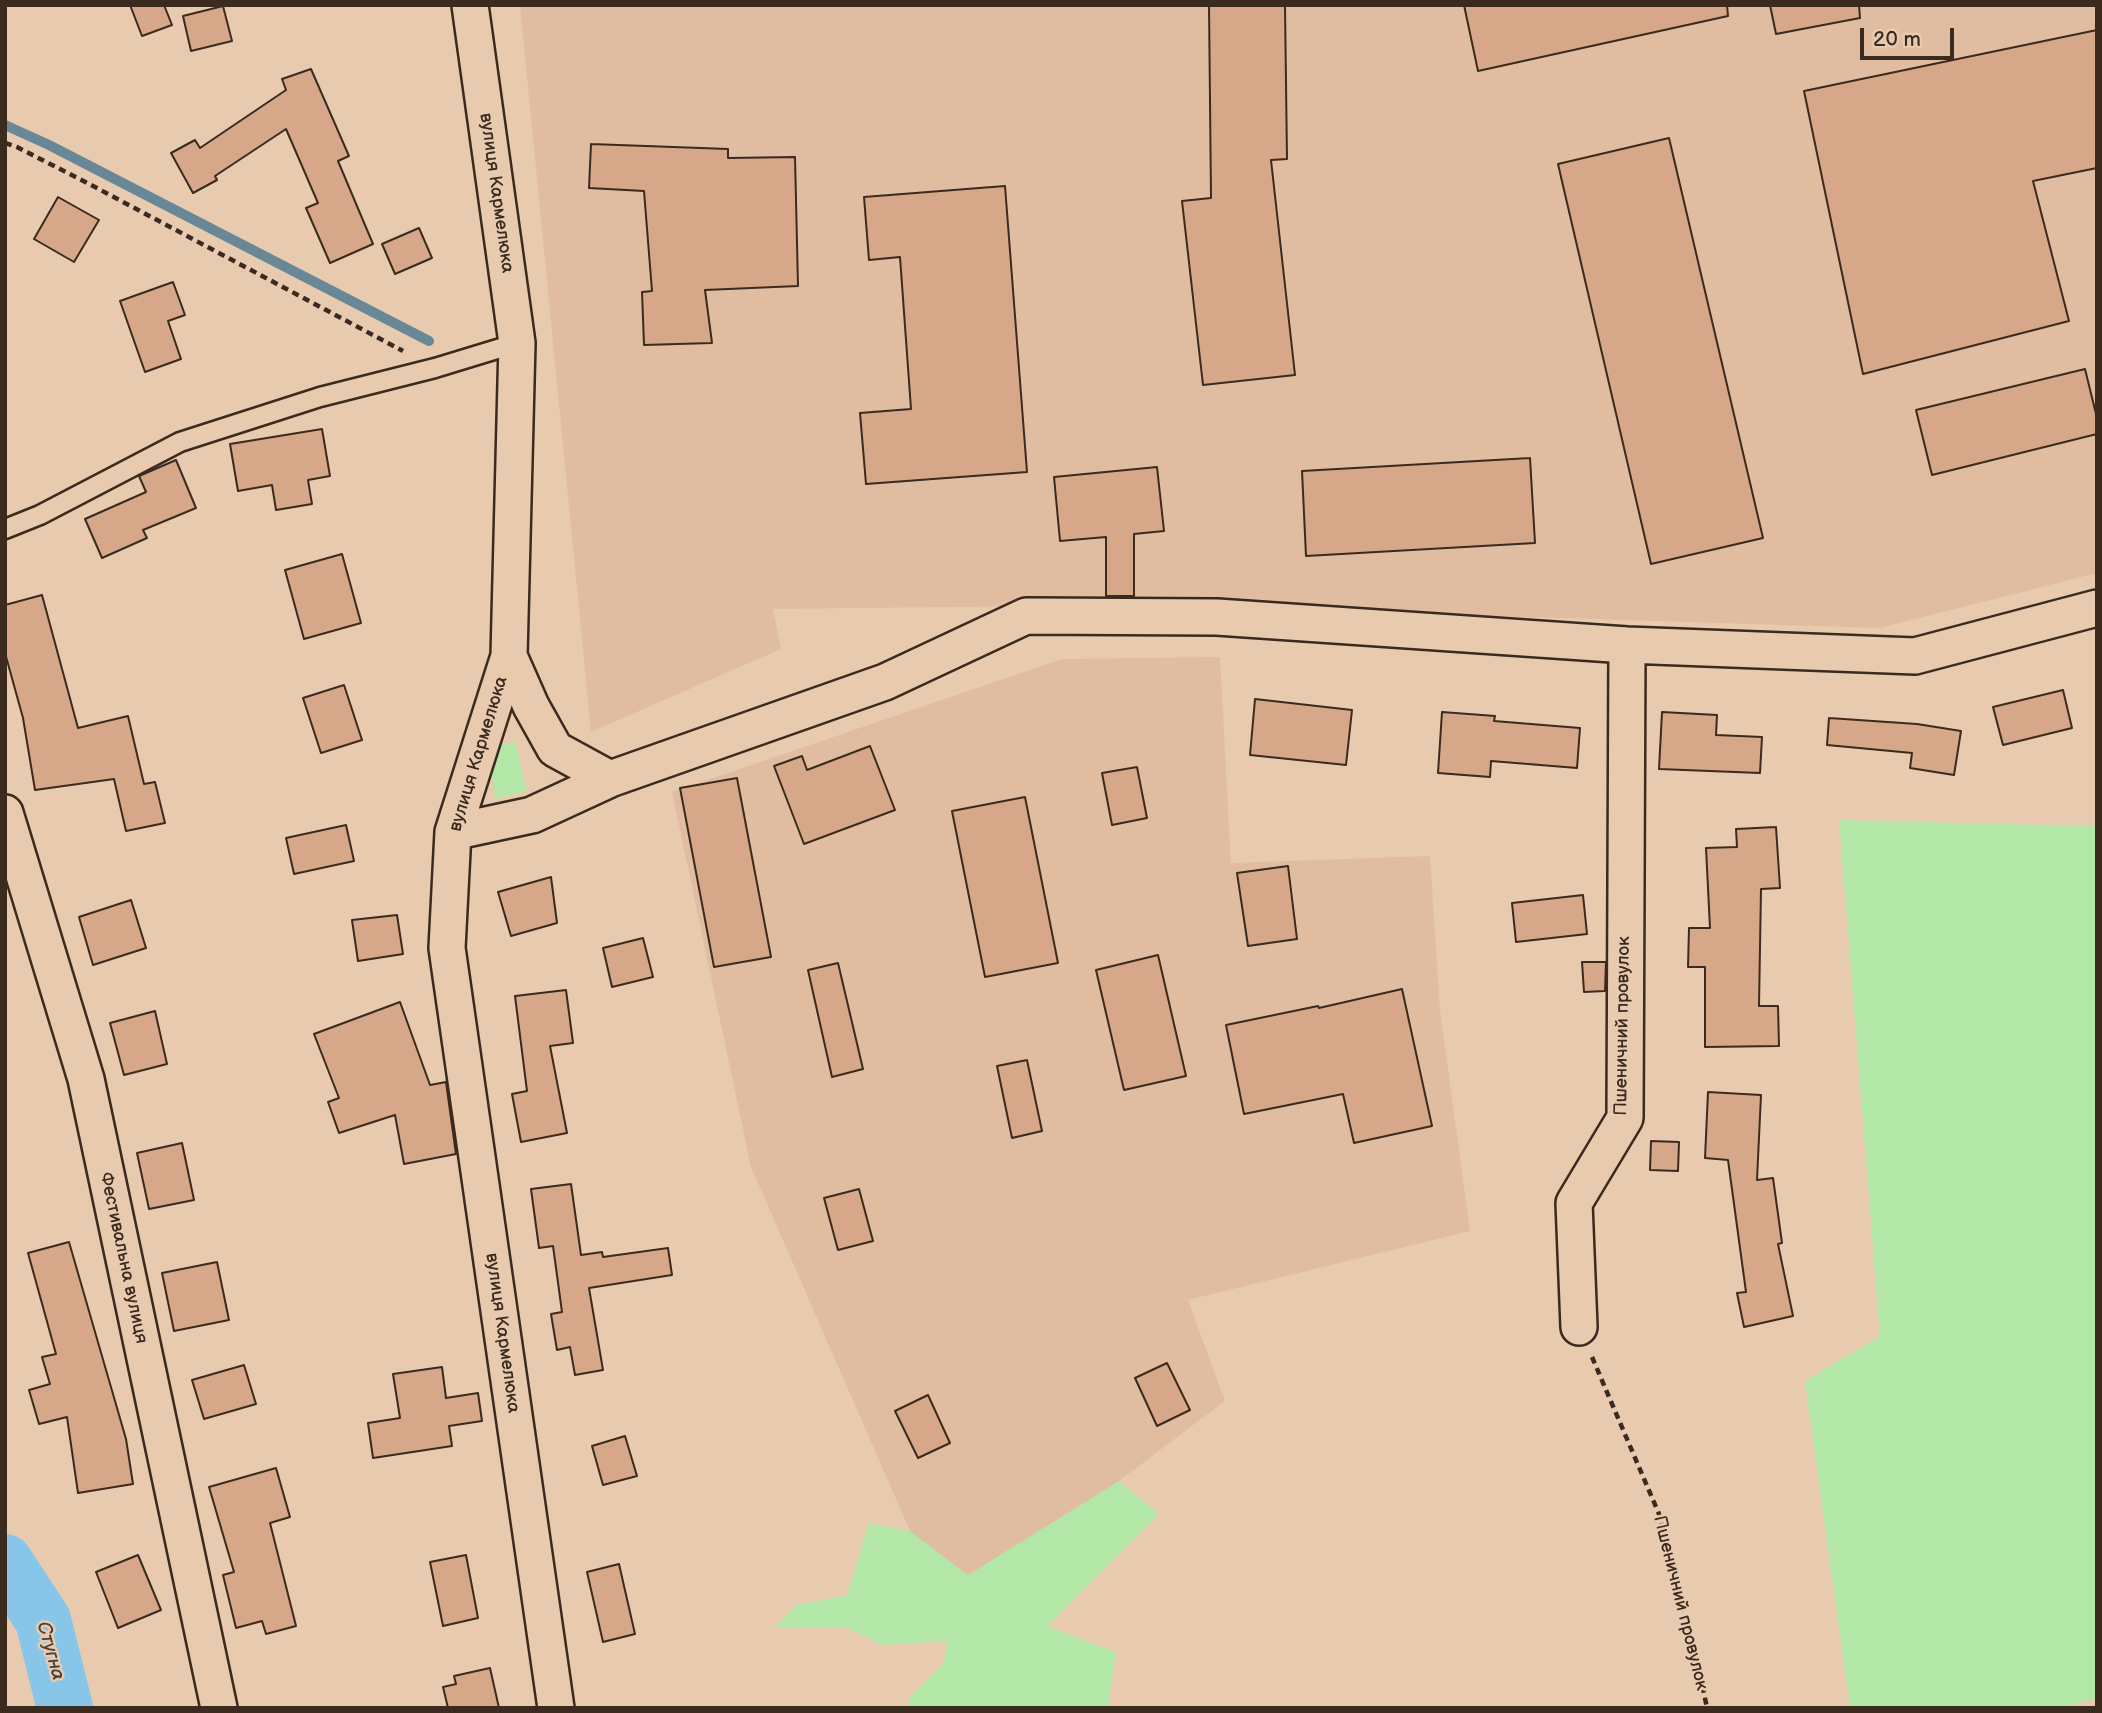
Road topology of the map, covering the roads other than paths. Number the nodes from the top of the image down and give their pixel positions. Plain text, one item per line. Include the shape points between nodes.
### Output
1 (470, 5) edge
2 (517, 343) junction
3 (5, 529) edge
4 (2097, 608) edge
5 (1627, 645) junction
6 (509, 656) junction
7 (610, 779) junction
8 (5, 813) edge
9 (453, 832) junction
10 (1579, 1327) road end
11 (219, 1708) edge
12 (556, 1708) edge

1 - 2 street, вулиця Кармелюка
2 - 3 lane via 320,397 180,442
2 - 6 street, вулиця Кармелюка
4 - 5 street via 1915,656
5 - 7 street via 1217,617 1026,615 885,682
5 - 10 street, Пшеничний провулок via 1625,1118 1574,1203
6 - 7 street via 555,749
6 - 9 street, вулиця Кармелюка
7 - 9 street via 532,815
8 - 11 street, Фестивальна вулиця via 86,1079
9 - 12 street, вулиця Кармелюка via 447,948

